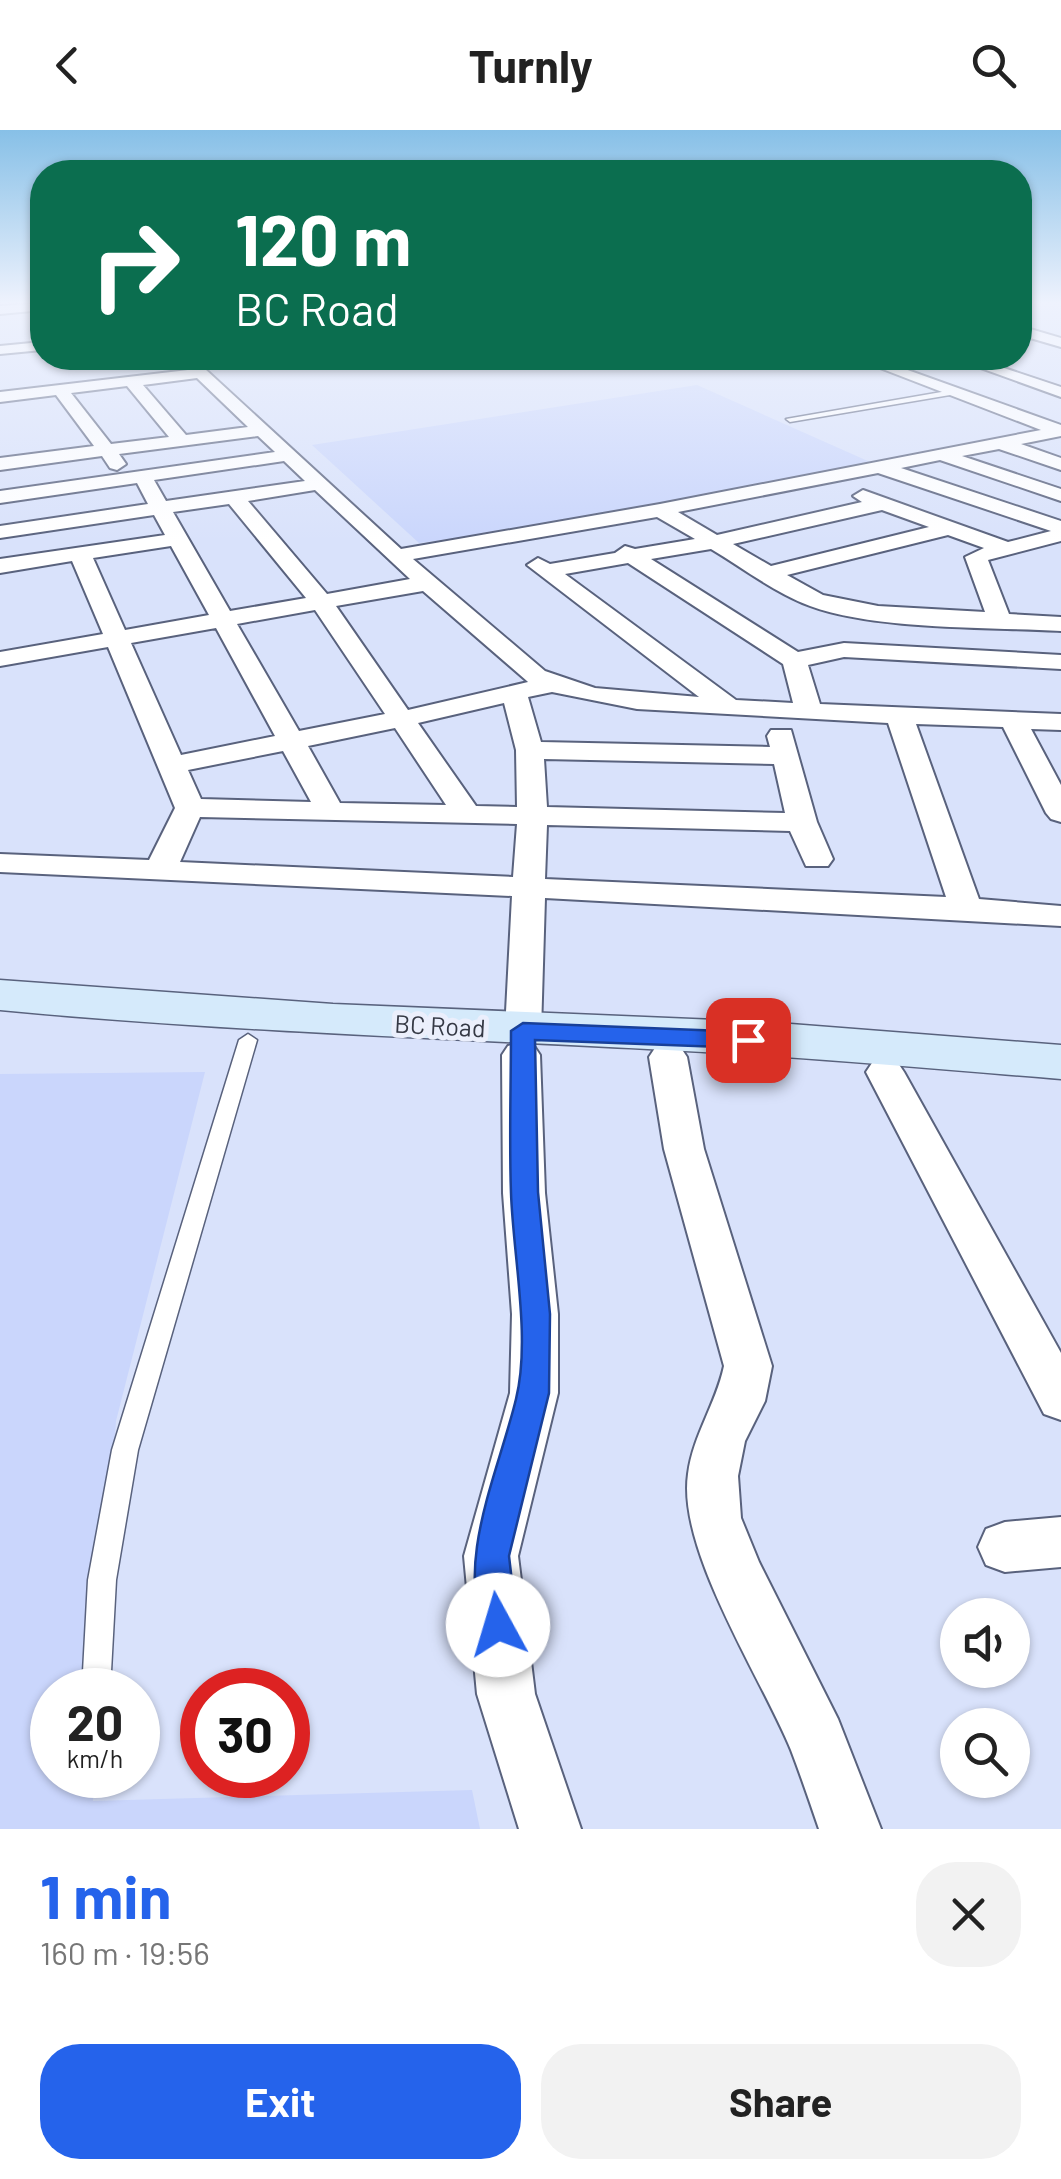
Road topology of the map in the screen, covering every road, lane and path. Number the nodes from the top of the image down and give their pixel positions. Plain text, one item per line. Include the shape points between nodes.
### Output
1 (81, 382) edge
2 (123, 382) edge
3 (211, 382) edge
4 (927, 382) edge
5 (941, 382) edge
6 (1032, 382) edge
7 (66, 384) junction
8 (953, 392) junction
9 (1061, 392) edge
10 (0, 397) edge
11 (790, 420) dead end
12 (1061, 428) edge
13 (262, 430) junction
14 (182, 441) junction
15 (997, 442) junction
16 (108, 450) junction
17 (938, 454) junction
18 (290, 455) junction
19 (0, 464) edge
20 (1061, 464) edge
21 (879, 466) junction
22 (135, 478) junction
23 (820, 479) junction
24 (320, 484) junction
25 (1061, 496) edge
26 (0, 497) edge
27 (234, 497) junction
28 (881, 504) junction
29 (159, 509) junction
30 (660, 510) junction
31 (582, 524) junction
32 (947, 529) junction
33 (0, 532) edge
34 (1060, 536) edge
35 (501, 538) junction
36 (178, 539) junction
37 (712, 542) junction
38 (1003, 548) junction
39 (80, 554) junction
40 (396, 556) junction
41 (634, 557) junction
42 (0, 566) edge
43 (546, 571) junction
44 (765, 574) junction
45 (428, 583) junction
46 (321, 602) junction
47 (224, 620) junction
48 (1000, 621) junction
49 (1061, 624) edge
50 (115, 640) junction
51 (2, 652) edge
52 (794, 660) junction
53 (1061, 662) edge
54 (552, 684) junction
55 (514, 694) junction
56 (730, 707) junction
57 (778, 711) junction
58 (810, 712) junction
59 (900, 718) junction
60 (402, 719) junction
61 (1013, 720) junction
62 (1061, 722) edge
63 (291, 740) junction
64 (530, 750) junction
65 (784, 756) junction
66 (171, 765) junction
67 (190, 808) junction
68 (331, 812) junction
69 (466, 812) junction
70 (532, 813) junction
71 (1061, 813) edge
72 (802, 822) junction
73 (817, 859) dead end
74 (0, 863) edge
75 (159, 872) junction
76 (530, 888) junction
77 (966, 908) junction
78 (1061, 916) edge
79 (0, 995) edge
80 (0, 1024) edge
81 (248, 1040) junction
82 (522, 1043) junction
83 (668, 1056) junction
84 (1061, 1062) edge
85 (885, 1072) junction
86 (1061, 1084) edge
87 (1061, 1400) edge
88 (1061, 1542) edge
89 (1005, 1547) dead end
90 (97, 1668) edge
91 (550, 1829) edge
92 (850, 1829) edge

1 - 7 street
2 - 14 street
3 - 13 street
4 - 8 street
5 - 12 street
6 - 9 street
7 - 10 street
7 - 16 street via 64,409
8 - 11 lane
8 - 12 street
12 - 15 street
13 - 14 street
13 - 18 street
14 - 16 street
15 - 17 street
15 - 20 street
16 - 19 street
16 - 22 street
17 - 21 street
17 - 25 street
18 - 22 street
18 - 24 street
21 - 23 street
21 - 34 street
22 - 26 street
22 - 29 street
23 - 28 street
23 - 30 street
24 - 27 street
24 - 40 street
27 - 29 street
27 - 46 street
28 - 32 street
28 - 37 street
29 - 33 street
29 - 36 street
30 - 31 street
30 - 37 street
31 - 35 street
31 - 41 street
32 - 38 street
32 - 44 street
34 - 38 street
35 - 40 street
35 - 43 street
36 - 39 street
36 - 47 street
37 - 41 street
37 - 44 street
38 - 48 street via 976,557
39 - 42 street
39 - 50 street
40 - 45 street
41 - 43 street
41 - 52 street
43 - 56 street
44 - 48 street via 841,607
45 - 46 street
45 - 54 street
46 - 47 street
46 - 60 street
47 - 50 street
47 - 63 street
48 - 49 street
50 - 51 street
50 - 66 street
52 - 53 street via 844,650
52 - 58 street
54 - 55 street
54 - 56 street via 602,697
55 - 60 street
55 - 64 street
56 - 57 street
57 - 58 street
57 - 65 street
58 - 59 street
59 - 61 street
59 - 77 street
60 - 63 street
60 - 69 street
61 - 62 street
61 - 71 street
63 - 66 street
63 - 68 street
64 - 65 street
64 - 70 street
65 - 72 street
66 - 67 street
67 - 68 street
67 - 75 street
68 - 69 street
69 - 70 street
70 - 72 street
70 - 76 street
72 - 73 street
74 - 75 street
75 - 76 street
76 - 77 street
76 - 82 street
77 - 78 street
79 - 82 street, BC Road
80 - 81 street
81 - 82 street
81 - 90 lane via 125,1450 102,1580
82 - 83 street
82 - 84 street, BC Road via 670,1034
82 - 91 street via 534,1393 492,1556 506,1694
83 - 85 street
83 - 92 street via 684,1148 748,1366 742,1401 721,1439 713,1476 715,1518 817,1740
85 - 86 street
85 - 87 street
88 - 89 street

